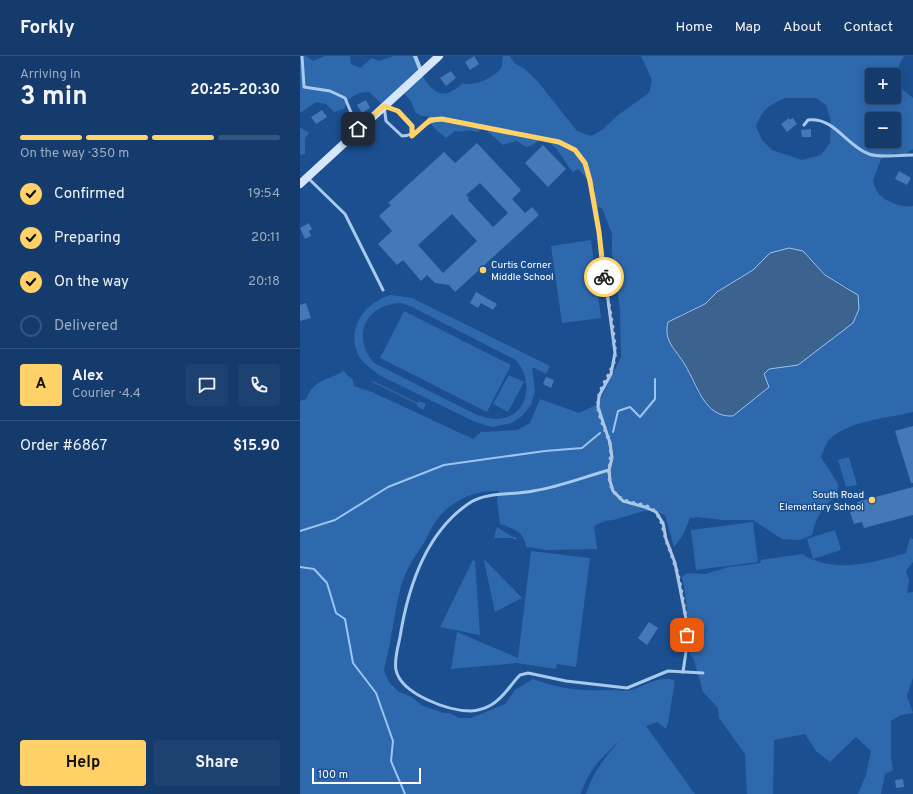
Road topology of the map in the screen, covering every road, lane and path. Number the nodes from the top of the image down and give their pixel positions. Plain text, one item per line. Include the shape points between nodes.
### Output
1 (302, 56) edge
2 (415, 56) edge
3 (439, 56) edge
4 (421, 71) junction
5 (384, 106) junction
6 (804, 125) dead end
7 (358, 129) junction
8 (412, 136) junction
9 (913, 155) edge
10 (308, 177) junction
11 (300, 184) edge
12 (383, 290) dead end
13 (609, 470) junction
14 (683, 672) junction
15 (703, 673) dead end

1 - 7 lane via 304,87 330,91 345,98
2 - 4 street
3 - 4 street
4 - 5 street
5 - 7 street
5 - 8 lane via 398,111 412,126
5 - 8 lane via 386,121 402,136
6 - 9 lane via 808,120 818,119 829,124 856,147 870,154
7 - 10 street
8 - 13 lane via 430,120 442,119 559,142 575,150 585,163 599,232 615,353 611,374 599,396 598,407 610,443 612,458
10 - 11 street
10 - 12 lane via 345,214
13 - 14 lane via 613,491 623,501 645,506 656,512 663,523 675,563 687,624
13 - 14 lane via 534,491 473,501 457,512 442,529 412,580 404,610 396,664 399,679 416,693 437,704 473,711 490,705 500,698 520,675 528,673 566,681 627,688 668,671
14 - 15 lane

